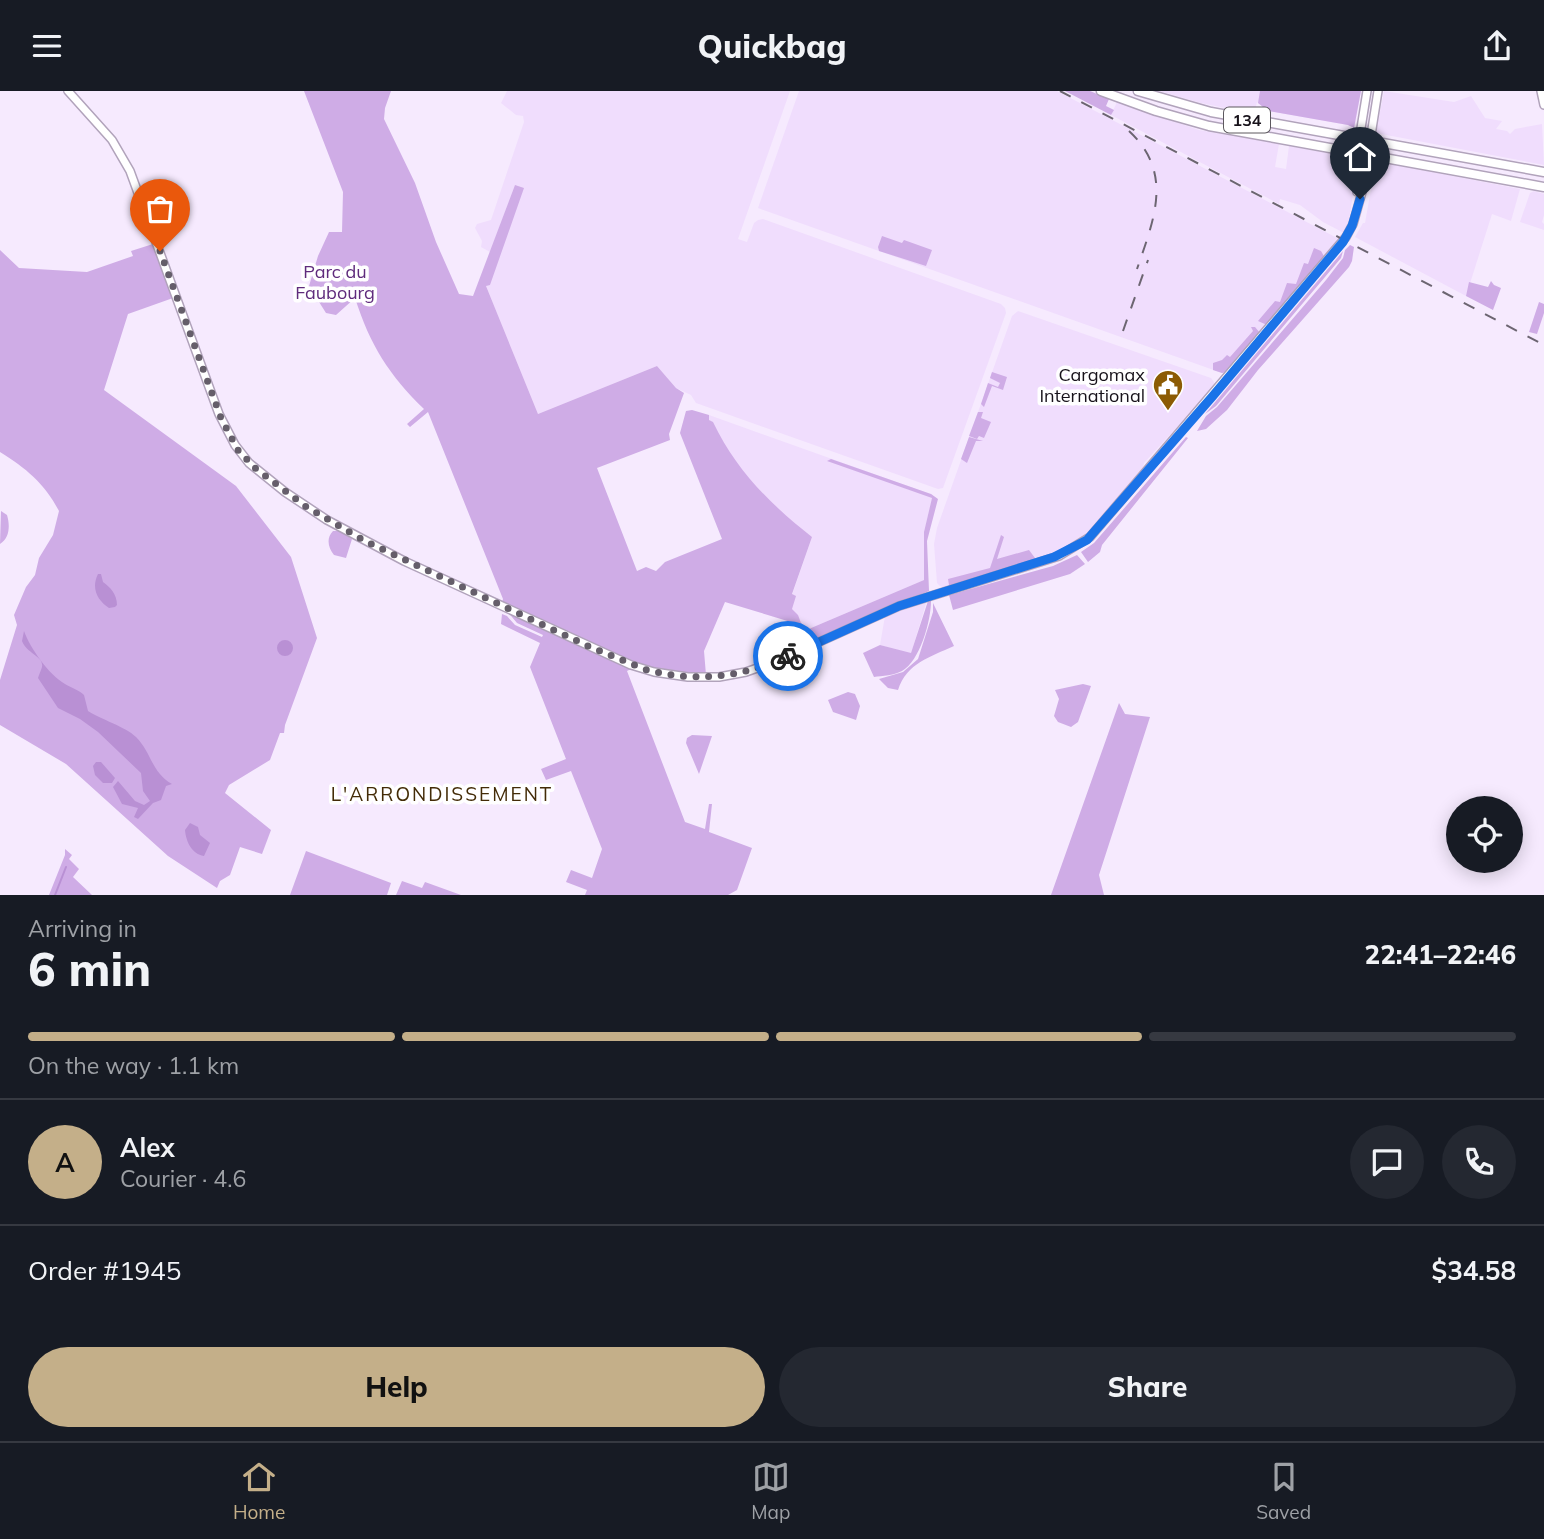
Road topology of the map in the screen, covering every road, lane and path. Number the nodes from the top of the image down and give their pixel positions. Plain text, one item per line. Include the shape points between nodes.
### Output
1 (68, 91) edge
2 (1101, 91) edge
3 (1138, 91) edge
4 (1367, 91) edge
5 (1378, 91) edge
6 (1541, 91) edge
7 (1124, 95) edge
8 (1544, 104) edge
9 (1203, 111) junction
10 (1201, 124) junction
11 (1284, 126) junction
12 (1282, 139) junction
13 (1359, 139) junction
14 (1369, 141) junction
15 (1357, 153) junction
16 (1367, 154) junction
17 (1543, 171) edge
18 (1544, 187) edge
19 (1356, 211) junction

1 - 19 street via 112,140 130,171 221,418 238,450 255,468 305,506 365,541 629,664 683,677 742,673 775,662 899,606 1054,557 1087,540 1339,246 1351,230
2 - 7 main road, 134
3 - 9 main road, 134
4 - 13 street
5 - 14 street
6 - 8 street
7 - 10 main road, 134
9 - 10 main road
9 - 11 main road, 134
10 - 12 main road, 134
11 - 12 main road
11 - 13 main road, 134
12 - 15 main road, 134
13 - 14 main road, 134
13 - 15 street
14 - 16 street
14 - 17 main road, 134
15 - 16 main road, 134
15 - 19 street
16 - 18 main road, 134
16 - 19 street

